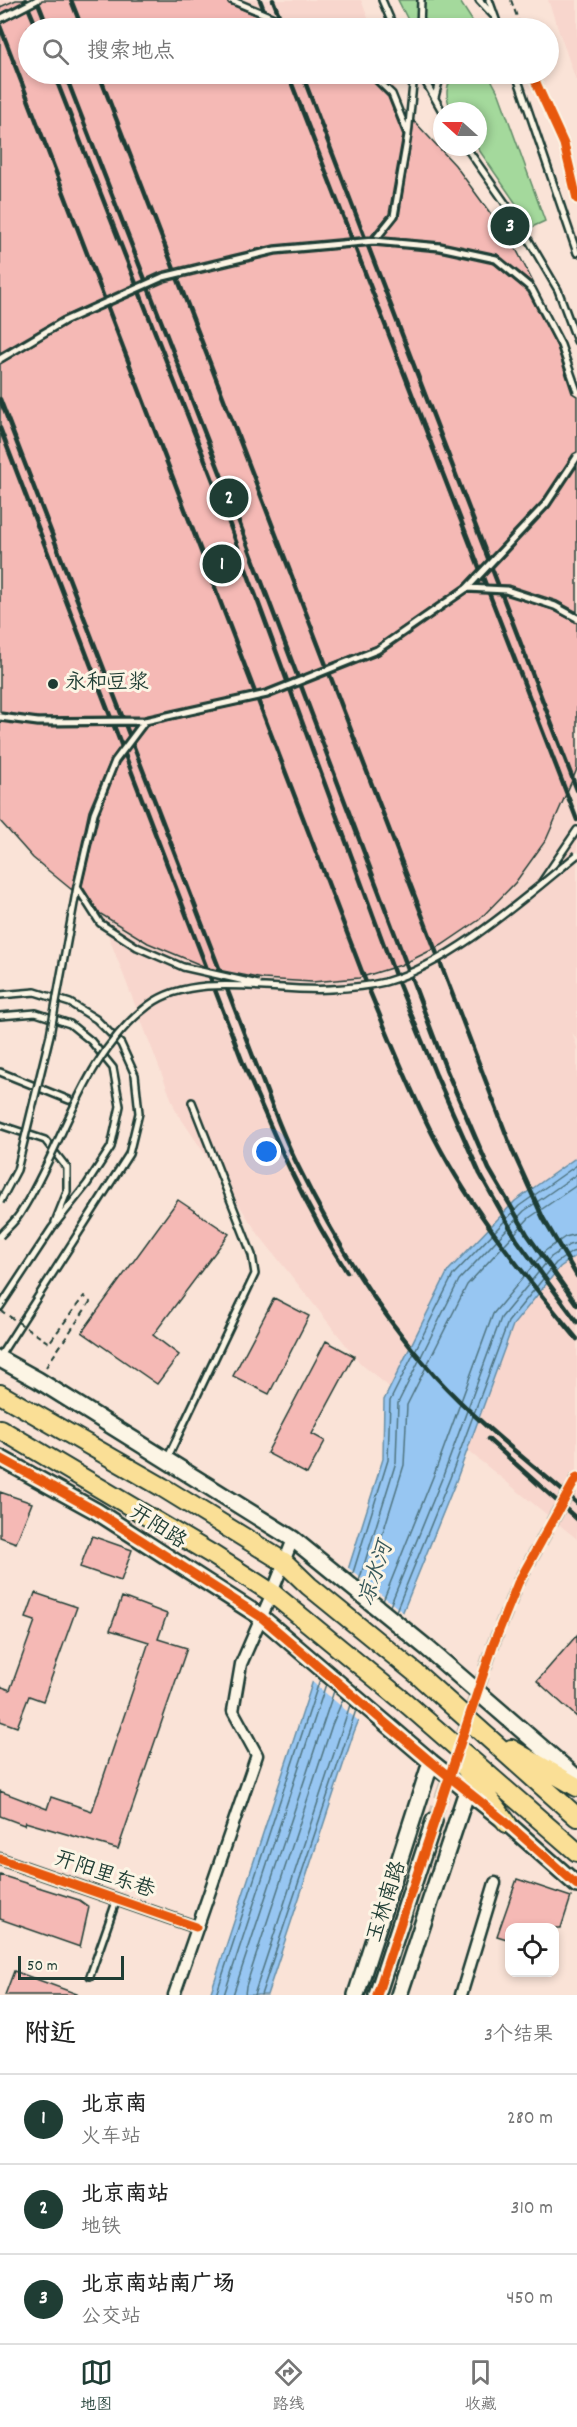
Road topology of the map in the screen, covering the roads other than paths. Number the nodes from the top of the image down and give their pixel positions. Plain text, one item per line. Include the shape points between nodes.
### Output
1 (37, 0) edge
2 (231, 0) edge
3 (382, 0) edge
4 (421, 0) edge
5 (479, 0) edge
6 (489, 0) edge
7 (494, 16) joint
8 (274, 18) edge
9 (390, 18) edge
10 (420, 18) edge
11 (0, 19) edge
12 (382, 84) edge
13 (413, 84) edge
14 (427, 84) edge
15 (438, 84) edge
16 (519, 84) edge
17 (435, 97) junction
18 (438, 102) edge
19 (408, 135) junction
20 (472, 156) edge
21 (374, 241) junction
22 (577, 253) edge
23 (577, 341) edge
24 (0, 359) edge
25 (577, 391) edge
26 (577, 457) edge
27 (467, 588) junction
28 (577, 618) edge
29 (0, 717) edge
30 (145, 721) junction
31 (577, 830) edge
32 (577, 855) edge
33 (541, 885) junction
34 (77, 887) junction
35 (272, 987) junction
36 (0, 995) edge
37 (0, 1016) edge
38 (0, 1072) edge
39 (69, 1100) dead end
40 (192, 1102) dead end
41 (0, 1125) edge
42 (0, 1202) edge
43 (52, 1228) junction
44 (0, 1236) edge
45 (0, 1309) edge
46 (0, 1357) edge
47 (0, 1394) edge
48 (0, 1429) edge
49 (0, 1458) edge
50 (166, 1461) junction
51 (293, 1539) junction
52 (284, 1562) junction
53 (272, 1593) junction
54 (261, 1617) junction
55 (474, 1727) junction
56 (440, 1734) junction
57 (431, 1762) junction
58 (577, 1778) edge
59 (577, 1787) edge
60 (467, 1791) junction
61 (577, 1817) edge
62 (434, 1821) tunnel mouth
63 (507, 1823) junction
64 (577, 1852) edge
65 (0, 1859) edge
66 (495, 1883) dead end
67 (577, 1885) edge
68 (117, 1899) junction
69 (196, 1927) junction
70 (90, 1976) dead end
71 (174, 1995) edge
72 (356, 1995) edge
73 (377, 1995) edge
74 (399, 1995) edge
75 (461, 1995) edge

1 - 11 lane, bridge
2 - 8 lane, bridge
3 - 9 lane
4 - 10 lane
5 - 7 lane
6 - 7 lane
12 - 19 lane via 392,94
13 - 19 lane
14 - 17 lane
15 - 17 lane
16 - 22 lane
17 - 18 lane
19 - 21 lane via 394,216
20 - 23 lane via 517,220 558,290
21 - 24 lane, bridge via 275,250 163,277 64,321
21 - 25 lane, bridge via 440,246 496,259 532,289 561,345
26 - 27 lane, bridge via 546,504
27 - 28 lane, bridge via 506,590 555,606
27 - 30 lane, bridge via 377,650 267,694
29 - 30 lane, bridge via 38,722
30 - 34 lane, bridge via 115,761 94,813
31 - 33 lane, bridge
32 - 33 lane, bridge
33 - 35 lane, bridge via 438,959 385,981 330,990
34 - 35 lane, bridge via 100,923 137,947 183,967
34 - 42 lane, bridge via 50,1035 17,1170
35 - 44 lane, bridge via 185,989 150,1004 124,1028 98,1062 20,1214
36 - 46 lane via 35,992 69,1003 96,1019 122,1044 135,1075 139,1113 129,1154
37 - 43 lane via 36,1013 70,1024 91,1041 113,1068 120,1106 111,1147
38 - 39 lane
40 - 50 lane via 252,1255 255,1274
41 - 43 lane via 45,1140 67,1168 67,1192
43 - 45 lane
46 - 50 street
47 - 52 main road, 开阳路
48 - 53 main road, 开阳路
49 - 54 street, 开阳路 via 96,1511
50 - 51 street
51 - 52 street
51 - 58 street
52 - 53 street
52 - 55 main road, 开阳路
53 - 54 street
53 - 56 main road, 开阳路
54 - 57 street, 开阳路
54 - 69 street via 241,1664 233,1711 256,1755
55 - 59 main road
55 - 61 main road
56 - 63 main road
56 - 64 main road
57 - 60 street, 开阳路
57 - 72 street, 玉林南路
60 - 63 street, 开阳路
60 - 74 street, 玉林南路
62 - 73 street, 玉林南路
63 - 67 street, 开阳路
65 - 68 street, 开阳里东巷
66 - 75 street
68 - 69 street, 开阳里东巷
68 - 70 lane
69 - 71 street

